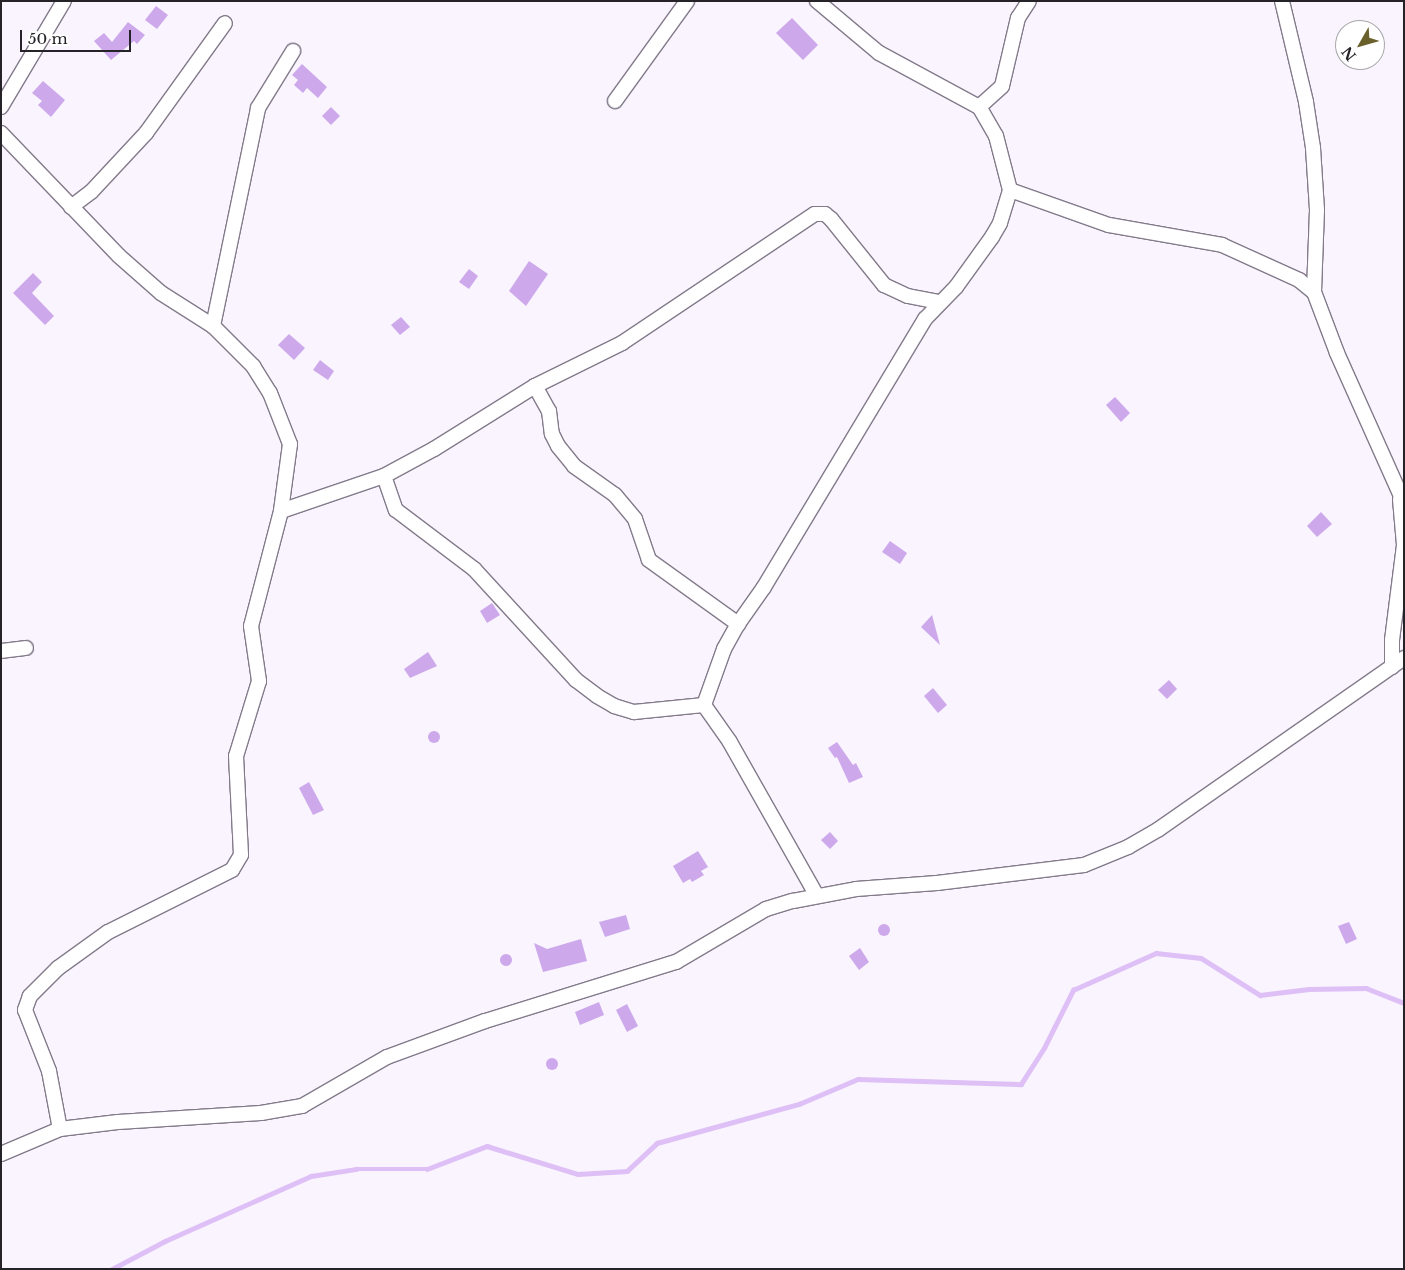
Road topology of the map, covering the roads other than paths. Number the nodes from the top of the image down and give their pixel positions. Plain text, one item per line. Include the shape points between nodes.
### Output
1 (64, 1) edge
2 (687, 1) edge
3 (818, 1) edge
4 (1029, 1) edge
5 (1282, 2) edge
6 (225, 23) dead end
7 (293, 51) dead end
8 (615, 101) dead end
9 (1, 107) edge
10 (979, 107) junction
11 (1, 133) edge
12 (1010, 190) junction
13 (71, 207) junction
14 (1314, 292) junction
15 (939, 302) junction
16 (213, 326) junction
17 (535, 386) junction
18 (384, 476) junction
19 (1402, 501) edge
20 (281, 511) junction
21 (738, 624) junction
22 (26, 648) dead end
23 (1, 652) edge
24 (1404, 658) edge
25 (1392, 667) junction
26 (704, 705) junction
27 (816, 896) junction
28 (60, 1129) junction
29 (1, 1154) edge

1 - 9 street
2 - 8 street
3 - 10 street via 879,53
4 - 10 street via 1018,18 1002,86
5 - 14 street via 1306,102 1313,148 1317,210
6 - 13 street via 146,133 101,182
7 - 16 street via 258,108
10 - 12 street via 996,136
11 - 13 street
12 - 14 street via 1108,224 1222,245 1300,280
12 - 15 street via 1003,216 992,236 956,287
13 - 16 street via 148,282
14 - 19 street
15 - 17 street via 908,296 884,285 832,219 825,214 815,214 622,343
15 - 21 street via 924,318 764,588
16 - 20 street via 253,366 283,421 290,444 290,461
17 - 18 street
17 - 21 street via 547,405 552,434 563,452 574,466 615,495 630,513 649,560
18 - 20 street
18 - 26 street via 396,510 474,569 576,680 597,696 634,712
19 - 25 street via 1404,544 1392,632
20 - 28 street via 251,626 259,681 236,756 240,855 232,870 108,932 58,968 30,996 25,1010 49,1071
21 - 26 street via 724,649
22 - 23 street
24 - 25 street
25 - 27 street via 1159,829 1128,847 1084,865 1044,872 856,888
26 - 27 street via 730,742
27 - 28 street via 766,910 676,962 485,1021 387,1057 302,1106 261,1113
28 - 29 street

